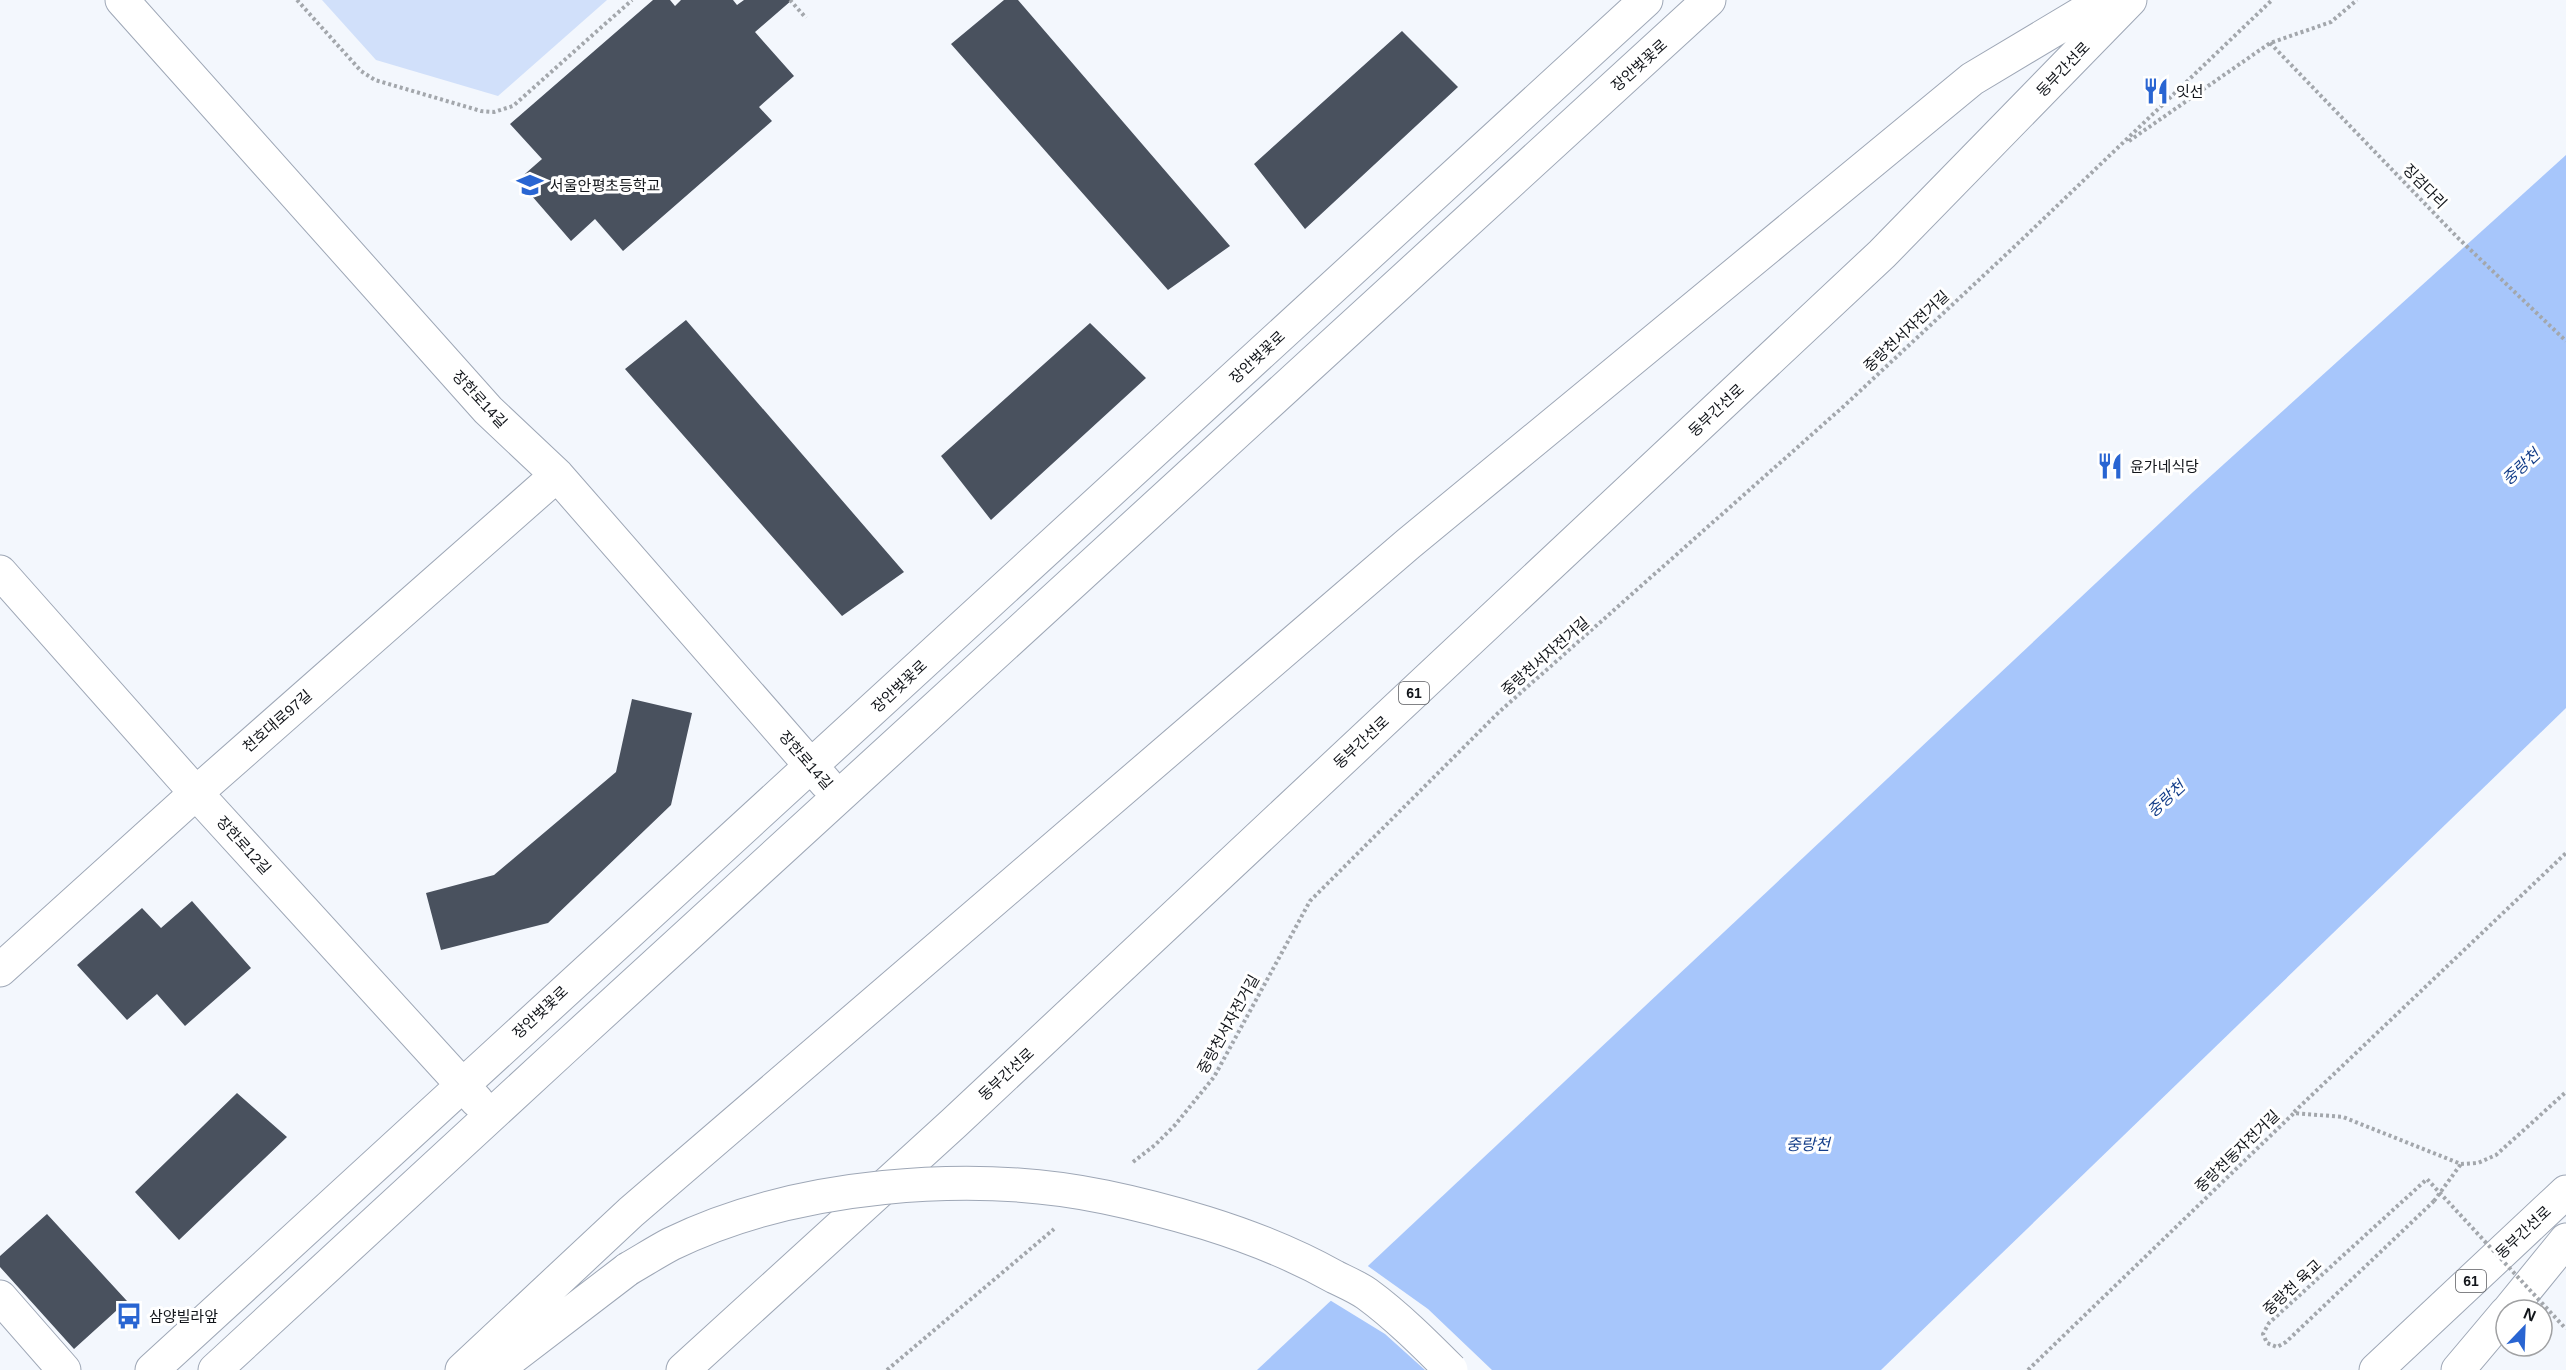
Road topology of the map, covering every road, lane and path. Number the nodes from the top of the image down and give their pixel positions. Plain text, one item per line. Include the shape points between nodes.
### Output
1 (122, 0) edge
2 (297, 0) edge
3 (632, 0) edge
4 (790, 0) edge
5 (1646, 0) edge
6 (1709, 0) edge
7 (2104, 0) edge
8 (2130, 0) edge
9 (2272, 0) edge
10 (2357, 0) edge
11 (806, 18) dead end
12 (2270, 44) junction
13 (2118, 148) junction
14 (2566, 341) edge
15 (557, 475) junction
16 (0, 572) edge
17 (811, 766) junction
18 (196, 793) junction
19 (839, 798) junction
20 (2566, 853) edge
21 (0, 969) edge
22 (462, 1084) junction
23 (2566, 1092) edge
24 (2294, 1113) junction
25 (490, 1116) junction
26 (1131, 1164) dead end
27 (2461, 1164) junction
28 (2566, 1192) edge
29 (1057, 1226) dead end
30 (2566, 1240) edge
31 (0, 1297) edge
32 (2518, 1298) edge
33 (2494, 1327) edge
34 (2566, 1329) edge
35 (64, 1370) edge
36 (152, 1370) edge
37 (215, 1370) edge
38 (462, 1370) edge
39 (496, 1370) edge
40 (683, 1370) edge
41 (887, 1370) edge
42 (1451, 1370) edge
43 (2028, 1370) edge
44 (2376, 1370) edge
45 (2458, 1370) edge

1 - 15 main road, 장한로14길 via 488,411
2 - 3 path via 361,71 375,80 494,112 513,106
4 - 11 path
5 - 17 main road, 장안벚꽃로
6 - 19 main road, 장안벚꽃로
7 - 38 main road via 1972,79 1417,536 631,1212
8 - 40 main road, 동부간선로 / 61 via 1882,254 963,1115
9 - 13 path, 중랑천서자전거길
10 - 12 path via 2331,22
12 - 13 path
12 - 14 path, 징검다리 via 2457,237
13 - 26 path, 중랑천서자전거길 via 1844,406 1499,712 1310,901 1214,1077 1155,1146
15 - 17 main road, 장한로14길
15 - 18 main road, 천호대로97길
16 - 18 main road, 장한로12길
17 - 19 main road, 장한로14길
17 - 22 main road, 장안벚꽃로
18 - 21 main road, 천호대로97길
18 - 22 main road, 장한로12길
19 - 25 main road, 장안벚꽃로
20 - 24 path
22 - 25 main road, 장한로12길
22 - 36 main road, 장안벚꽃로
23 - 27 path via 2496,1155 2478,1163
24 - 27 path, 중랑천동자전거길 via 2343,1117
24 - 43 path, 중랑천동자전거길
25 - 37 main road, 장안벚꽃로
27 - 34 path, 중랑천 육교, bridge via 2434,1201 2286,1342 2277,1347 2267,1343 2263,1334 2269,1323 2427,1179
28 - 44 main road, 동부간선로 / 61
29 - 41 path
30 - 32 main road
31 - 35 main road
33 - 45 main road
39 - 42 main road, bridge via 628,1269 671,1244 785,1204 904,1186 976,1183 1104,1196 1235,1232 1299,1257 1366,1294

